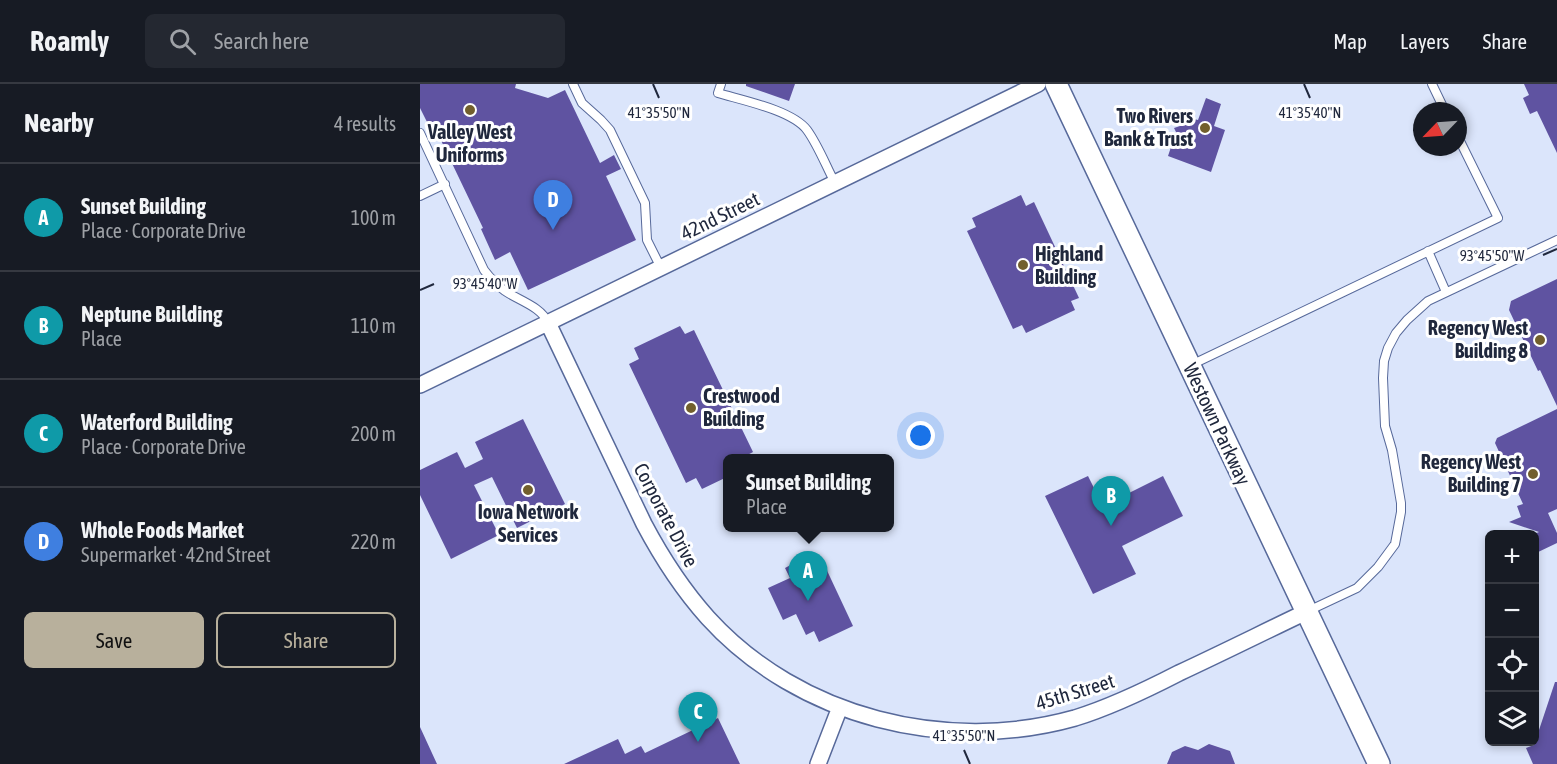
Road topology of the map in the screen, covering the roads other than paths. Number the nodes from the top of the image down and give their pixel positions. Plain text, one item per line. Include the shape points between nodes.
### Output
1 (573, 84) edge
2 (721, 84) edge
3 (1038, 84) edge
4 (1056, 84) edge
5 (1432, 84) edge
6 (1441, 102) edge
7 (420, 133) edge
8 (1467, 155) edge
9 (835, 183) junction
10 (445, 184) junction
11 (420, 196) edge
12 (1557, 240) edge
13 (1428, 251) junction
14 (661, 268) junction
15 (1446, 292) junction
16 (548, 323) junction
17 (1190, 365) junction
18 (420, 385) edge
19 (1306, 612) junction
20 (840, 707) junction
21 (818, 764) edge
22 (1379, 764) edge

1 - 14 lane via 582,103 610,130 645,203 647,240
2 - 9 lane via 718,93 783,113 806,128
3 - 9 street, 42nd Street
4 - 17 street, Westown Parkway
5 - 6 lane
7 - 10 lane
8 - 13 lane via 1498,218
9 - 14 street, 42nd Street
10 - 11 lane
10 - 16 lane via 484,270 506,291 546,317
12 - 15 lane
13 - 15 lane
13 - 17 lane
14 - 16 street, 42nd Street
15 - 19 lane via 1428,301 1407,320 1396,333 1384,361 1385,426 1401,503 1395,544 1357,588
16 - 18 street, 42nd Street
16 - 20 street, Corporate Drive via 658,552 683,588 722,632 767,669
17 - 19 street, Westown Parkway
19 - 20 street, 45th Street via 1117,702 1034,727 992,732 946,731 891,723
19 - 22 street, Westown Parkway
20 - 21 street

